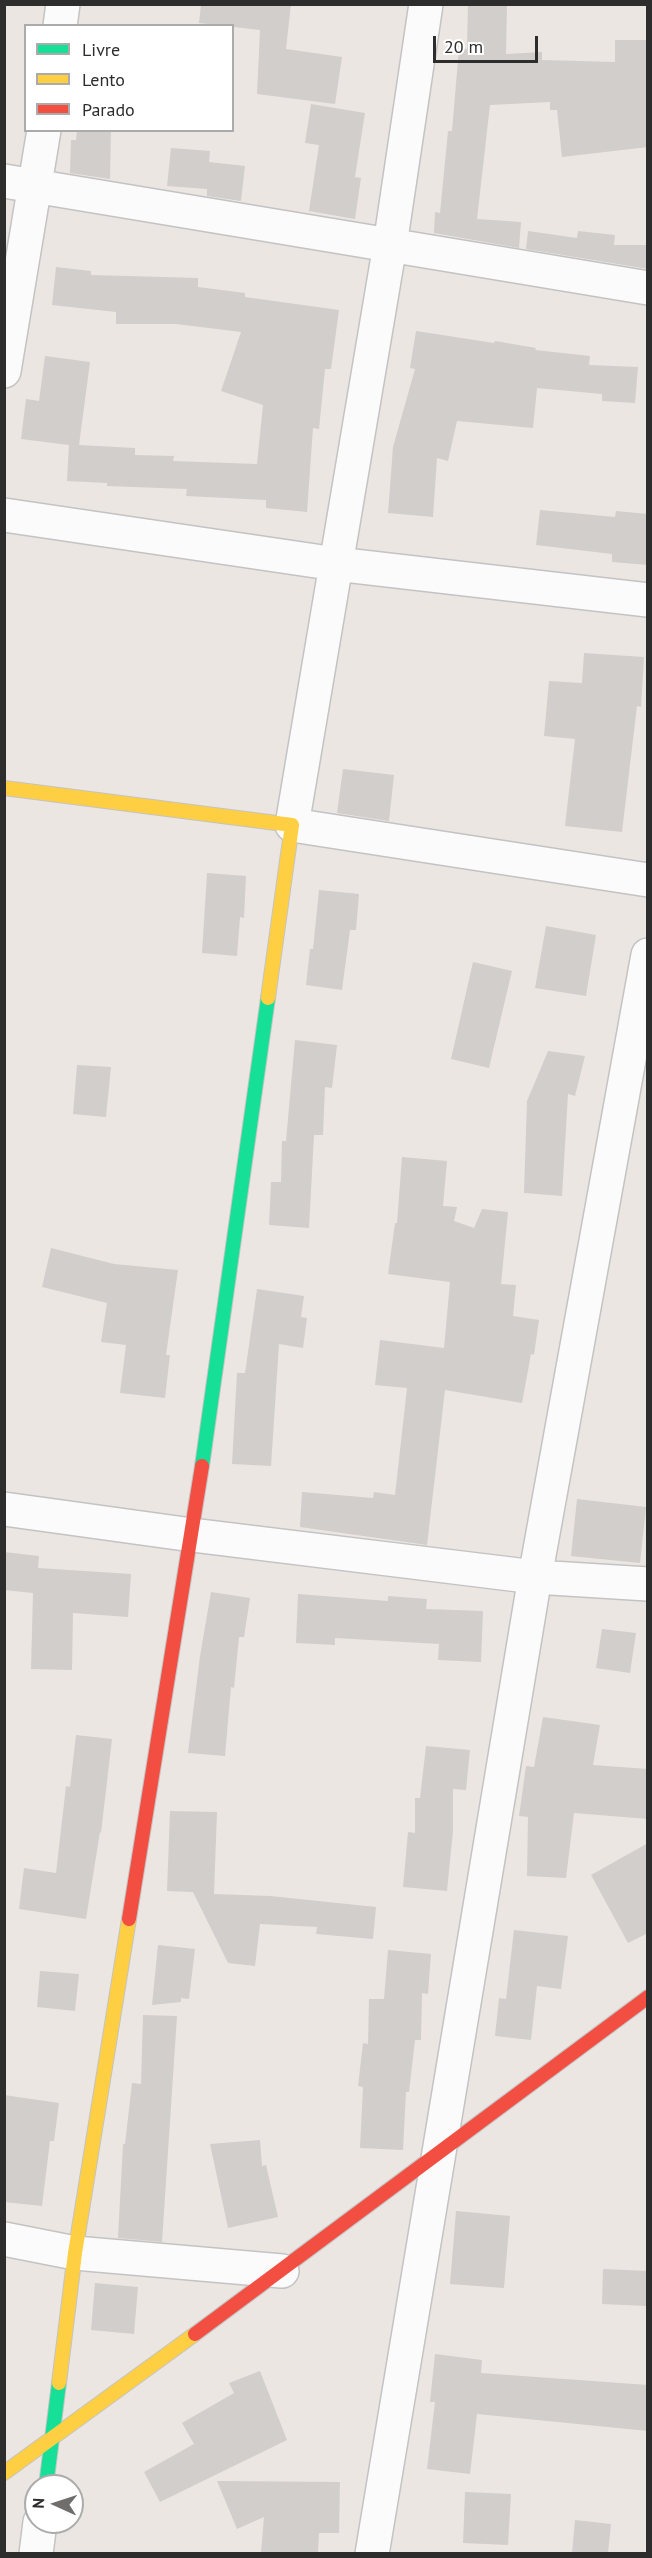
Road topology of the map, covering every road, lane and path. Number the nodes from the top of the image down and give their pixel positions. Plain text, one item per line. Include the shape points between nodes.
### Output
1 (63, 4) edge
2 (426, 4) edge
3 (60, 24) edge
4 (43, 132) edge
5 (20, 184) edge
6 (390, 245) junction
7 (648, 288) edge
8 (4, 371) edge
9 (4, 515) edge
10 (336, 564) junction
11 (648, 600) edge
12 (4, 788) edge
13 (292, 825) junction
14 (648, 880) edge
15 (648, 955) edge
16 (4, 1509) edge
17 (192, 1535) junction
18 (535, 1577) junction
19 (648, 1584) edge
20 (648, 1997) edge
21 (439, 2151) junction
22 (4, 2239) edge
23 (75, 2253) junction
24 (282, 2271) junction
25 (53, 2436) junction
26 (4, 2473) edge
27 (48, 2474) edge
28 (38, 2534) edge
29 (36, 2553) edge
30 (372, 2553) edge

1 - 3 street
2 - 6 street
4 - 5 street
5 - 6 street
5 - 8 street
6 - 7 street
6 - 10 street
9 - 10 street
10 - 11 street
10 - 13 street
12 - 13 street
13 - 14 street
13 - 17 street
15 - 18 street
16 - 17 street
17 - 18 street
17 - 23 street
18 - 19 street
18 - 21 street
20 - 21 street
21 - 24 street
21 - 30 street
22 - 23 street
23 - 24 street
23 - 25 street
24 - 25 street
25 - 26 street
25 - 27 street
28 - 29 street

